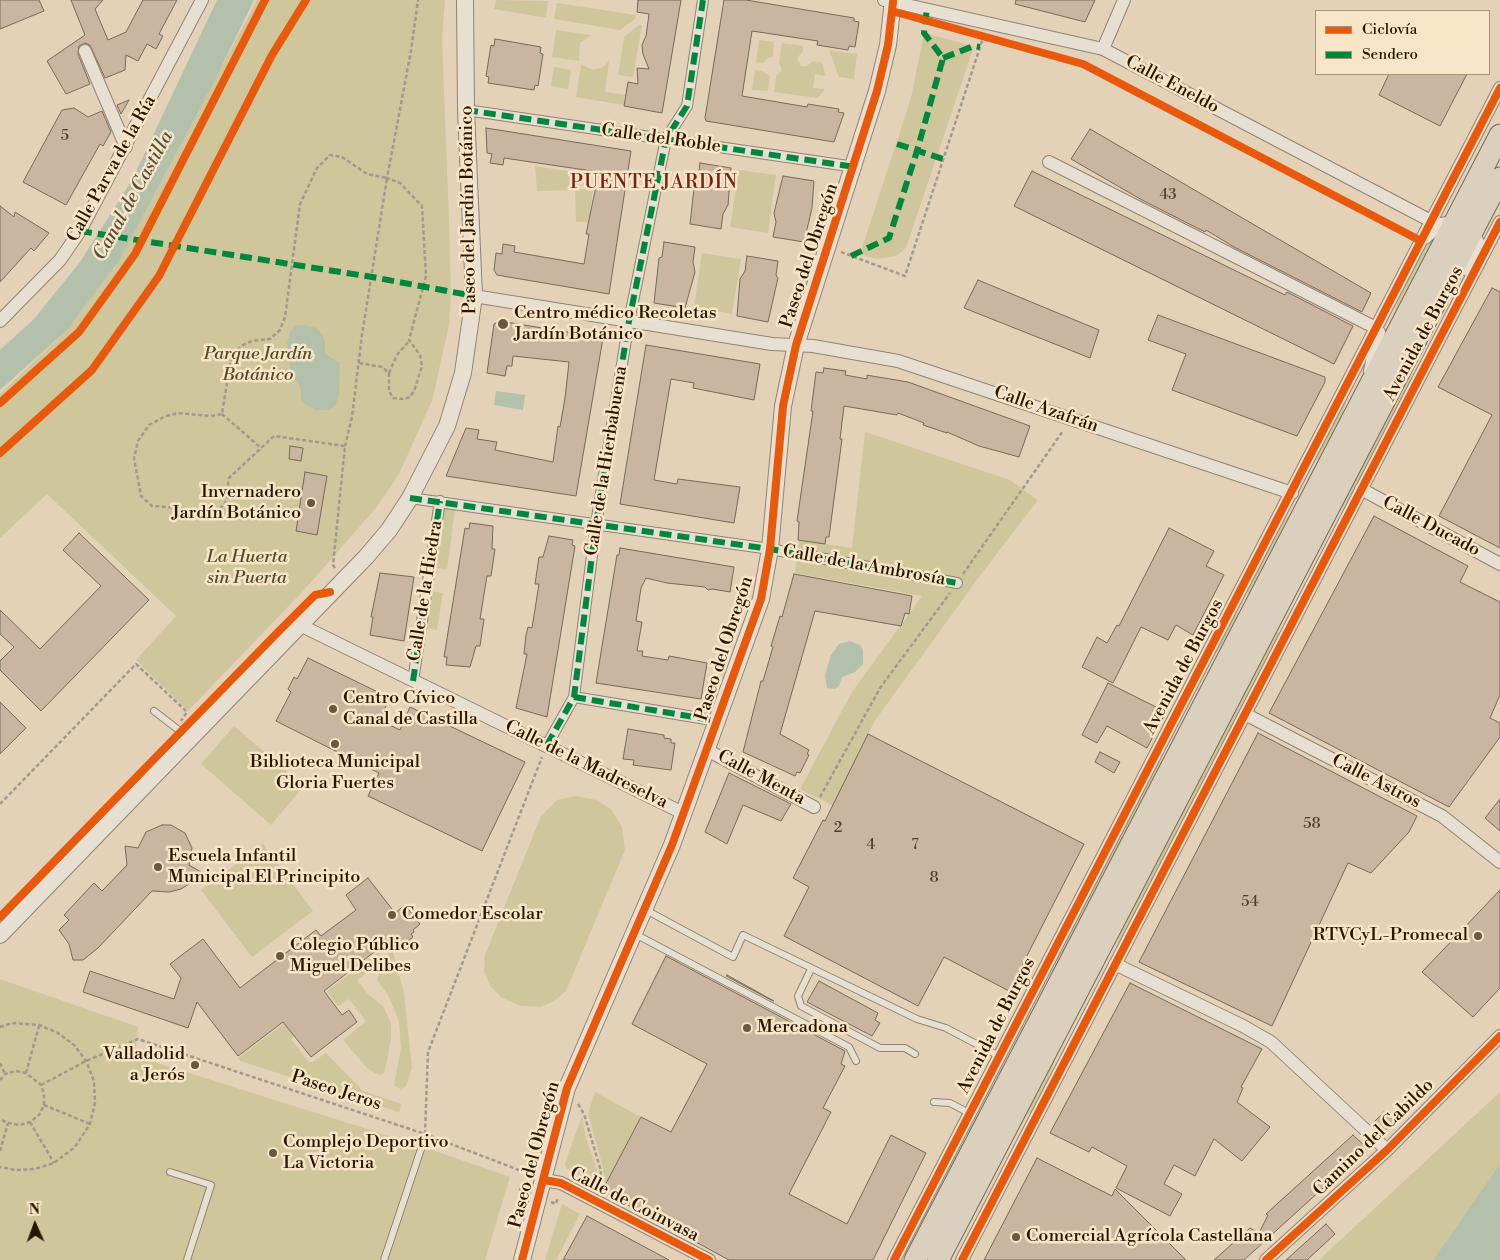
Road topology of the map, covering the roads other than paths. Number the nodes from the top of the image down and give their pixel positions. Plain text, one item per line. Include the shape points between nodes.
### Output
1 (202, 0) edge
2 (465, 0) edge
3 (702, 0) edge
4 (890, 0) edge
5 (1124, 0) edge
6 (1103, 48) junction
7 (84, 50) dead end
8 (1500, 88) edge
9 (1500, 97) edge
10 (466, 110) junction
11 (1500, 135) edge
12 (666, 139) junction
13 (126, 148) junction
14 (1048, 162) dead end
15 (855, 167) junction
16 (1494, 182) edge
17 (1431, 220) junction
18 (1500, 222) edge
19 (1463, 227) junction
20 (1421, 241) junction
21 (474, 296) junction
22 (1384, 313) junction
23 (0, 321) edge
24 (629, 321) junction
25 (1376, 328) junction
26 (796, 346) junction
27 (1428, 358) junction
28 (1364, 396) junction
29 (1361, 489) junction
30 (1292, 493) junction
31 (410, 498) junction
32 (440, 501) junction
33 (596, 524) junction
34 (1333, 543) junction
35 (770, 549) junction
36 (1500, 564) edge
37 (958, 583) road end
38 (1280, 599) junction
39 (300, 625) junction
40 (1221, 672) junction
41 (413, 681) junction
42 (574, 697) junction
43 (154, 711) dead end
44 (1245, 714) junction
45 (1173, 720) junction
46 (718, 721) junction
47 (181, 732) junction
48 (547, 745) junction
49 (707, 750) junction
50 (814, 807) road end
51 (683, 813) junction
52 (1500, 862) edge
53 (644, 909) junction
54 (634, 933) junction
55 (0, 935) edge
56 (1053, 949) junction
57 (1115, 964) junction
58 (811, 969) junction
59 (1085, 977) junction
60 (1500, 1036) edge
61 (1077, 1038) junction
62 (915, 1054) dead end
63 (999, 1056) junction
64 (856, 1061) dead end
65 (934, 1102) dead end
66 (969, 1113) junction
67 (1038, 1114) junction
68 (992, 1136) junction
69 (422, 1146) dead end
70 (1386, 1150) junction
71 (170, 1172) dead end
72 (544, 1180) junction
73 (963, 1190) junction
74 (908, 1232) junction
75 (186, 1260) edge
76 (384, 1260) edge
77 (522, 1260) edge
78 (709, 1260) edge
79 (894, 1260) edge
80 (915, 1260) edge
81 (938, 1260) edge
82 (954, 1260) edge
83 (962, 1260) edge
84 (1266, 1260) edge

1 - 13 street, Calle Parva de la Ría
2 - 10 street, Paseo del Jardín Botánico
3 - 12 street, Calle de la Hierbabuena via 687,106
4 - 6 street, Calle Eneldo
4 - 15 street, Paseo del Obregón via 888,45
5 - 6 street
6 - 17 street, Calle Eneldo
7 - 13 street
8 - 17 street, Avenida de Burgos
9 - 16 street via 1476,152
10 - 12 street, Calle del Roble
10 - 21 street, Paseo del Jardín Botánico
11 - 16 highway, Avenida de Burgos
12 - 15 street, Calle del Roble
12 - 24 street, Calle de la Hierbabuena
13 - 23 street, Calle Parva de la Ría via 80,231 60,260
14 - 25 street
15 - 26 street, Paseo del Obregón
16 - 19 highway, Avenida de Burgos
17 - 20 street, Avenida de Burgos
18 - 27 street, Avenida de Burgos
19 - 20 street via 1442,224
19 - 27 street via 1478,242 1435,331
19 - 28 highway, Avenida de Burgos
19 - 38 highway, Avenida de Burgos
20 - 22 street, Avenida de Burgos
21 - 24 street, Calle Azafrán
21 - 31 street, Paseo del Jardín Botánico via 463,373 447,426
22 - 25 street, Avenida de Burgos
22 - 28 street
24 - 26 street, Calle Azafrán
24 - 33 street, Calle de la Hierbabuena
25 - 30 street, Avenida de Burgos
26 - 30 street, Calle Azafrán via 898,361
26 - 35 street, Paseo del Obregón via 783,406
27 - 29 street, Avenida de Burgos
28 - 40 highway, Avenida de Burgos
29 - 34 street, Avenida de Burgos
29 - 36 street, Calle Ducado
30 - 45 street, Avenida de Burgos
31 - 32 street, Calle de la Ambrosía
31 - 39 street, Paseo del Jardín Botánico via 389,530
32 - 33 street, Calle de la Ambrosía
32 - 41 street, Calle de la Hiedra
33 - 35 street, Calle de la Ambrosía
33 - 42 street, Calle de la Hierbabuena
34 - 38 street
34 - 44 street, Avenida de Burgos
35 - 37 street, Calle de la Ambrosía
35 - 46 street, Paseo del Obregón via 761,599
38 - 59 highway, Avenida de Burgos
39 - 41 street, Calle de la Madreselva
39 - 47 street, Paseo del Jardín Botánico
40 - 45 street
40 - 68 highway, Avenida de Burgos
41 - 48 street, Calle de la Madreselva
42 - 46 street
42 - 48 street, Calle de la Hierbabuena
43 - 47 lane
44 - 52 street, Calle Astros via 1442,816
44 - 57 street, Avenida de Burgos
45 - 56 street, Avenida de Burgos
46 - 49 street, Paseo del Obregón
47 - 55 street, Paseo del Jardín Botánico
48 - 51 street, Calle de la Madreselva
49 - 50 street, Calle Menta
49 - 51 street, Paseo del Obregón
51 - 53 street, Paseo del Obregón
53 - 54 street, Paseo del Obregón
53 - 58 lane via 733,957 743,935
54 - 64 lane via 850,1047
54 - 72 street, Paseo del Obregón via 567,1088
56 - 63 street, Avenida de Burgos
56 - 68 street via 978,1116
57 - 61 street, Avenida de Burgos
57 - 70 street, Camino del Cabildo via 1271,1042
58 - 62 lane via 798,996 802,1006 880,1048 905,1048
58 - 63 lane via 917,1019 946,1028
59 - 61 street
59 - 68 highway, Avenida de Burgos
60 - 70 street, Camino del Cabildo
61 - 67 street, Avenida de Burgos
63 - 66 street, Avenida de Burgos
65 - 66 lane via 950,1103
66 - 74 street, Avenida de Burgos
67 - 68 street via 1015,1138
67 - 83 street, Avenida de Burgos
68 - 73 highway, Avenida de Burgos
69 - 76 lane
70 - 84 street, Camino del Cabildo
71 - 75 lane via 211,1185
72 - 77 street, Paseo del Obregón
72 - 78 street, Calle de Coinvasa via 561,1183
73 - 74 street via 939,1189
73 - 80 highway, Avenida de Burgos
73 - 81 highway, Avenida de Burgos
73 - 82 street via 978,1211
74 - 79 street, Avenida de Burgos

